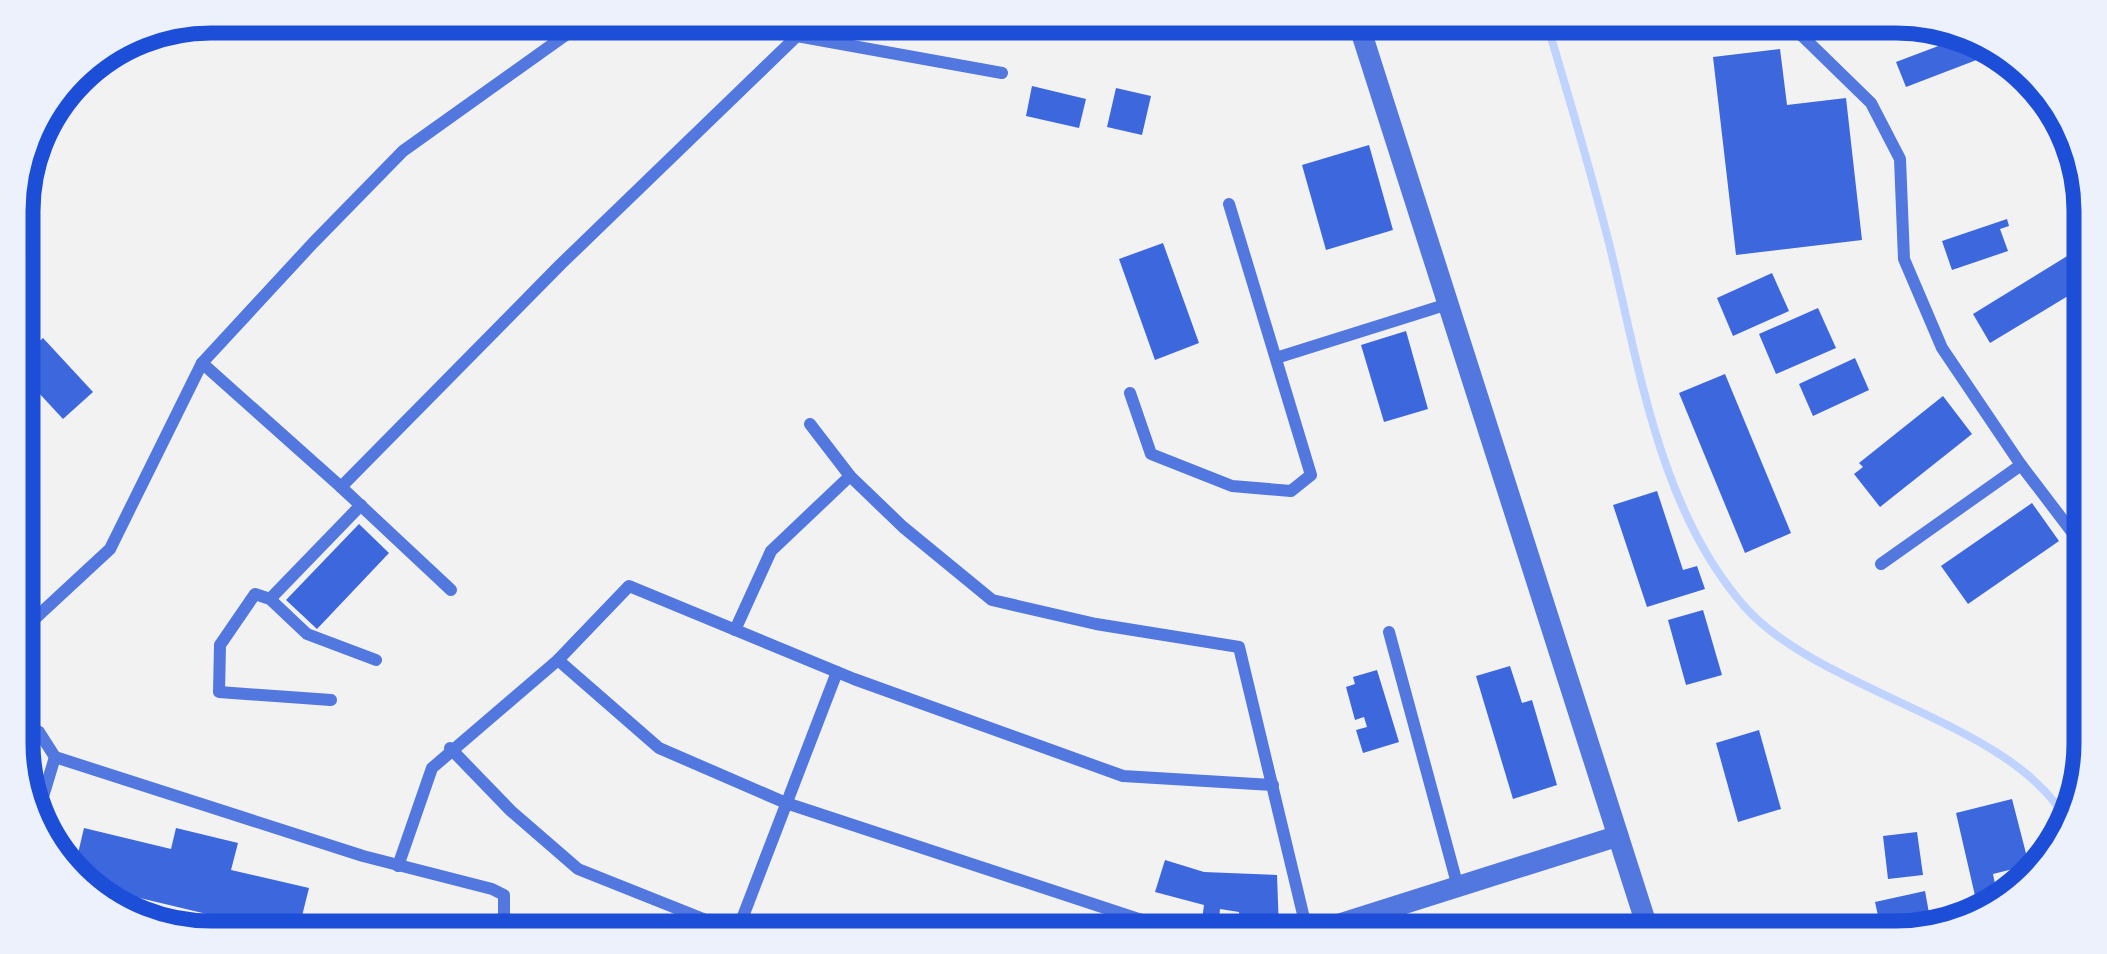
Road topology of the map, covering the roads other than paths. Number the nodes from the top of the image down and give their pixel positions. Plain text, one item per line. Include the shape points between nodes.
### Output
1 (568, 33) edge
2 (794, 33) edge
3 (1362, 33) edge
4 (1799, 33) edge
5 (797, 36) junction
6 (1002, 73) dead end
7 (1229, 204) dead end
8 (1448, 304) junction
9 (1276, 358) junction
10 (202, 363) junction
11 (1130, 393) dead end
12 (810, 424) dead end
13 (2021, 465) junction
14 (850, 476) junction
15 (341, 487) junction
16 (361, 505) junction
17 (2074, 535) edge
18 (1881, 564) dead end
19 (451, 590) dead end
20 (270, 599) junction
21 (33, 620) edge
22 (735, 630) junction
23 (1389, 632) dead end
24 (376, 660) dead end
25 (558, 660) junction
26 (837, 672) junction
27 (331, 700) dead end
28 (33, 728) edge
29 (452, 750) junction
30 (55, 757) junction
31 (1273, 785) junction
32 (42, 798) edge
33 (786, 803) junction
34 (1618, 836) junction
35 (398, 866) junction
36 (1458, 889) junction
37 (504, 921) edge
38 (709, 921) edge
39 (741, 921) edge
40 (1145, 921) edge
41 (1299, 921) edge
42 (1352, 921) edge
43 (1645, 921) edge

1 - 10 street via 404,151
2 - 5 street
3 - 8 street
4 - 13 street via 1871,103 1900,158 1904,259 1942,348
5 - 6 street
5 - 15 street
7 - 9 street
8 - 9 street
8 - 34 street
9 - 11 street via 1311,475 1291,491 1232,486 1151,454
10 - 15 street
10 - 21 street via 110,549
12 - 14 street
13 - 17 street
13 - 18 street
14 - 22 street via 771,550
14 - 31 street via 992,600 1239,647
15 - 16 street
16 - 19 street
16 - 20 street
20 - 24 street via 307,634
20 - 27 street via 255,594 220,645 219,692
22 - 25 street via 629,586
22 - 26 street
23 - 36 street
25 - 29 street
25 - 33 street via 659,748
26 - 31 street via 1123,776
26 - 33 street
28 - 30 street
29 - 35 street via 432,768
29 - 38 street via 578,869
30 - 32 street
30 - 35 street
31 - 41 street
33 - 39 street
33 - 40 street
34 - 36 street
34 - 43 street
35 - 37 street via 503,895
36 - 42 street

